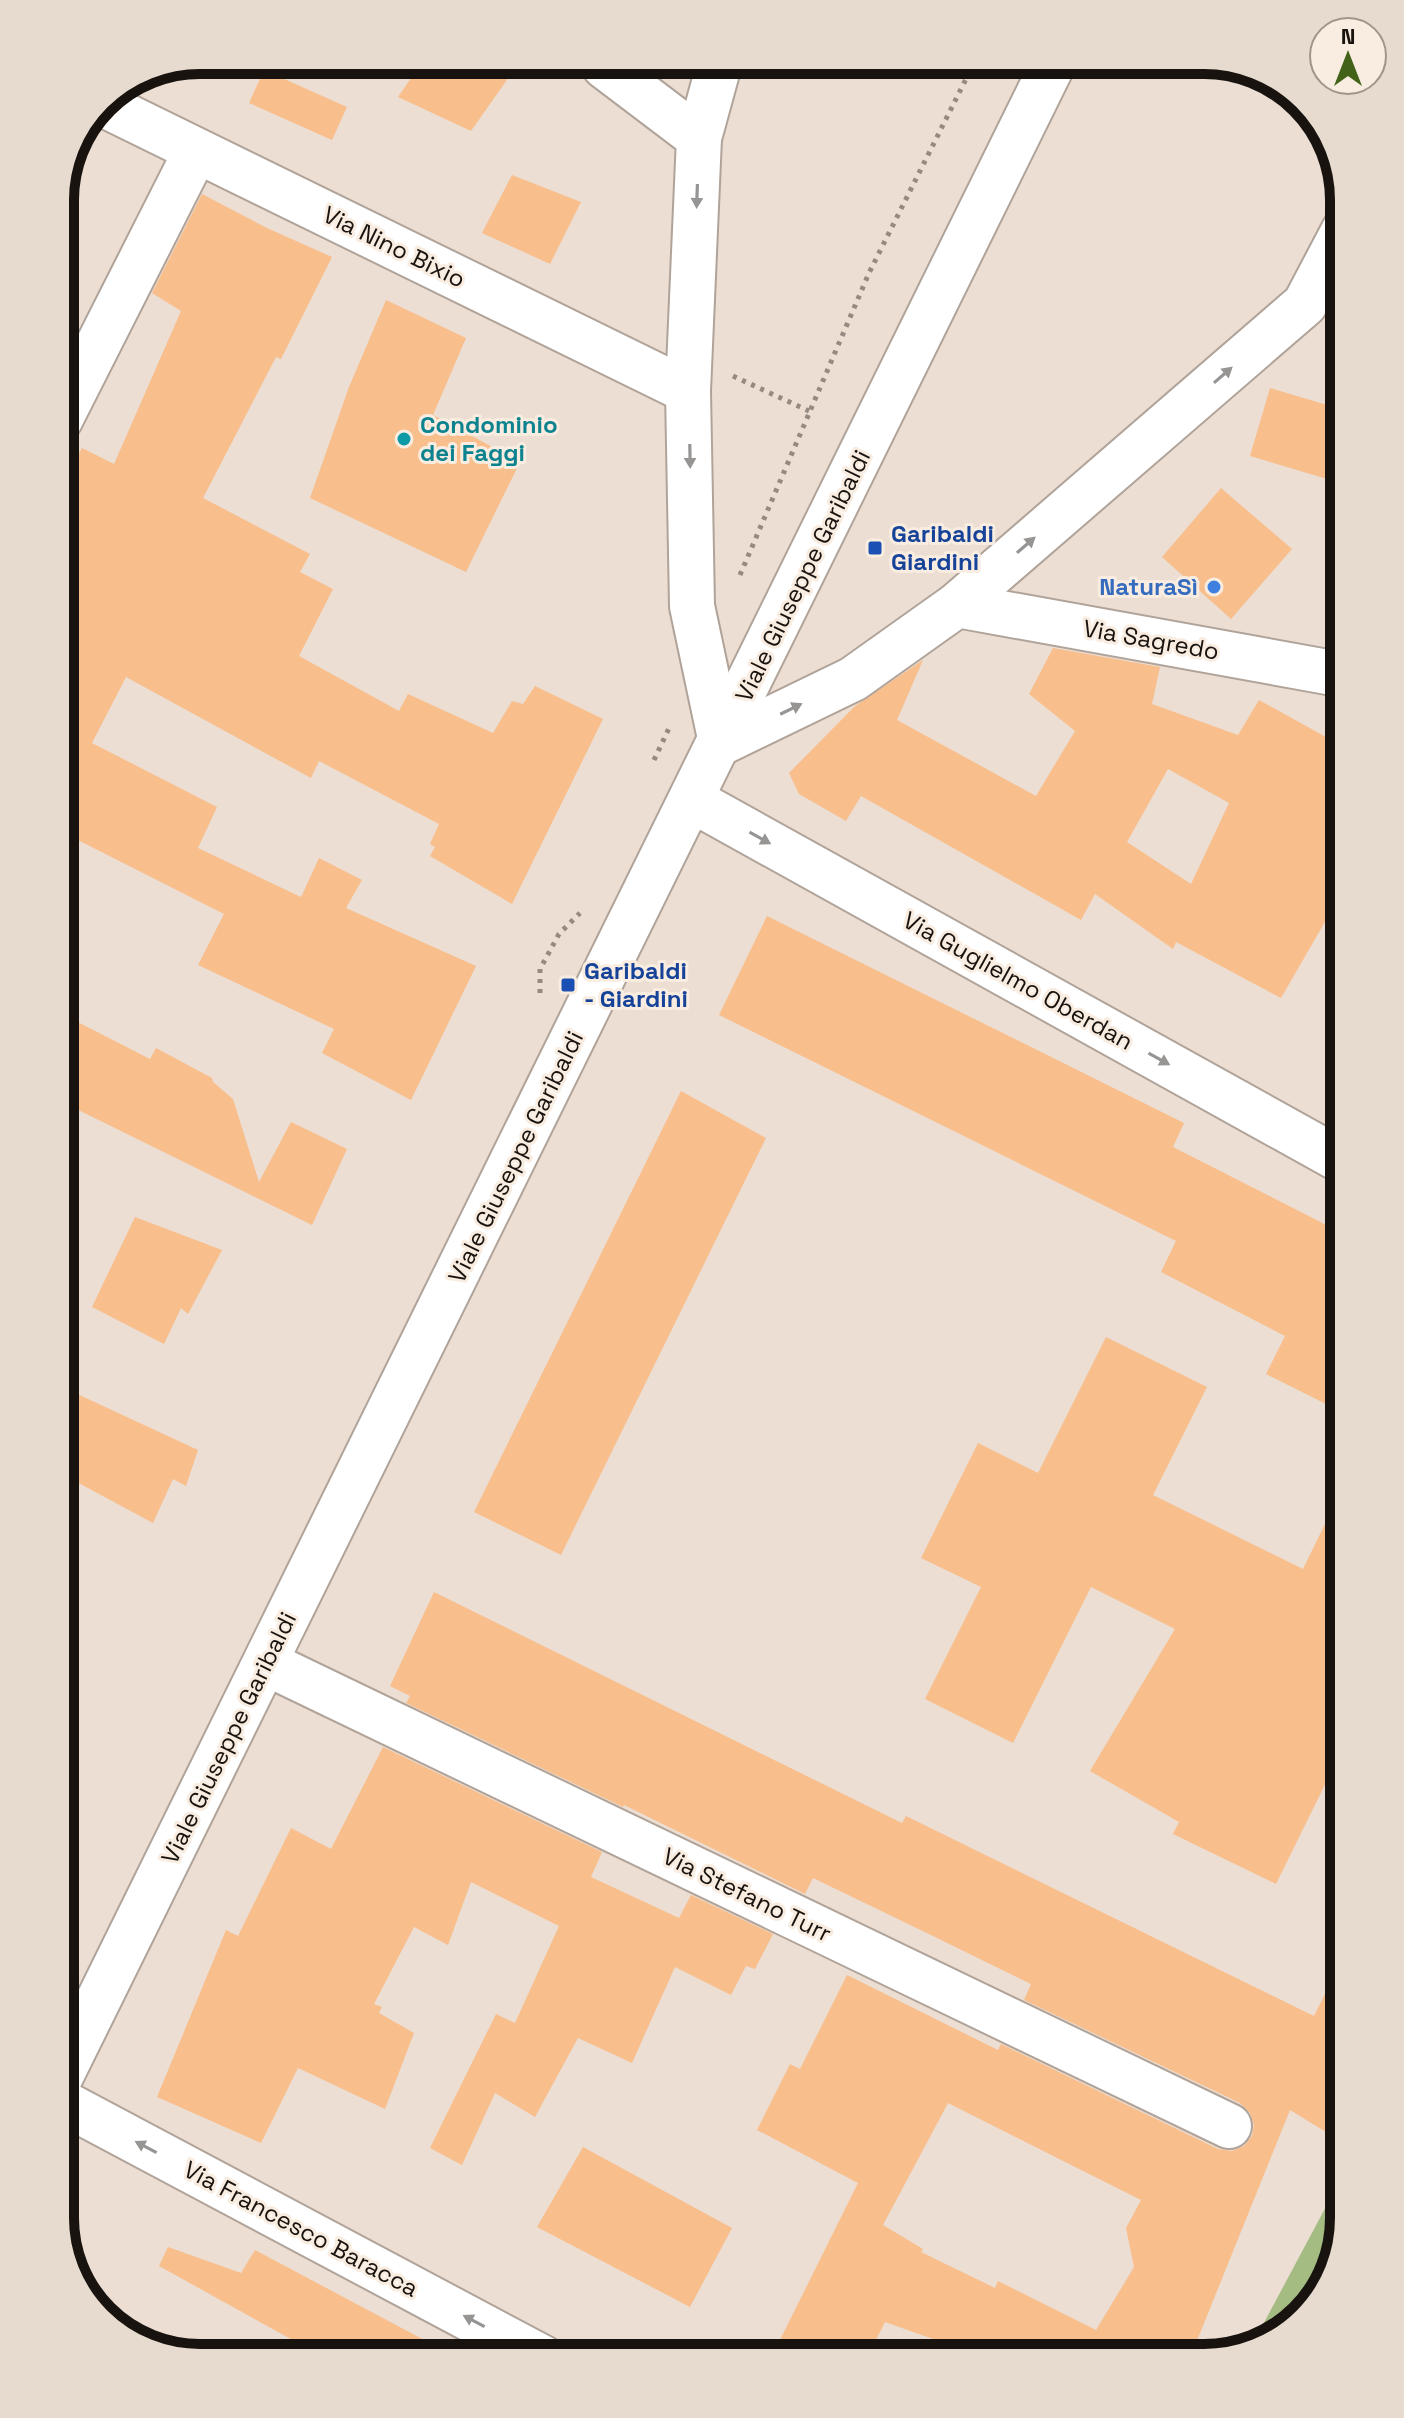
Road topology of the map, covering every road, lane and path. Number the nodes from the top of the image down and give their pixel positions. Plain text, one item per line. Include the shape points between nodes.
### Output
1 (615, 74) edge
2 (717, 74) edge
3 (968, 74) edge
4 (1048, 74) edge
5 (113, 109) edge
6 (699, 138) junction
7 (196, 151) junction
8 (1330, 257) edge
9 (688, 391) junction
10 (74, 392) edge
11 (736, 586) dead end
12 (957, 605) junction
13 (1330, 672) edge
14 (721, 743) junction
15 (692, 800) junction
16 (1330, 1154) edge
17 (266, 1663) junction
18 (74, 2050) edge
19 (74, 2108) edge
20 (1229, 2126) dead end
21 (517, 2344) edge

1 - 6 street
2 - 6 street
3 - 11 path via 869,273
4 - 14 street, Viale Giuseppe Garibaldi
5 - 7 street, Via Nino Bixio
6 -> 9 street
7 - 9 street, Via Nino Bixio
7 - 10 street
12 -> 8 street via 1305,304
9 -> 14 street via 692,606
12 - 13 street, Via Sagredo
14 -> 12 street via 853,679
14 - 15 street, Viale Giuseppe Garibaldi
15 -> 16 street, Via Guglielmo Oberdan
15 - 17 street, Viale Giuseppe Garibaldi
17 - 18 street, Viale Giuseppe Garibaldi
17 - 20 street, Via Stefano Turr
21 -> 19 street, Via Francesco Baracca

